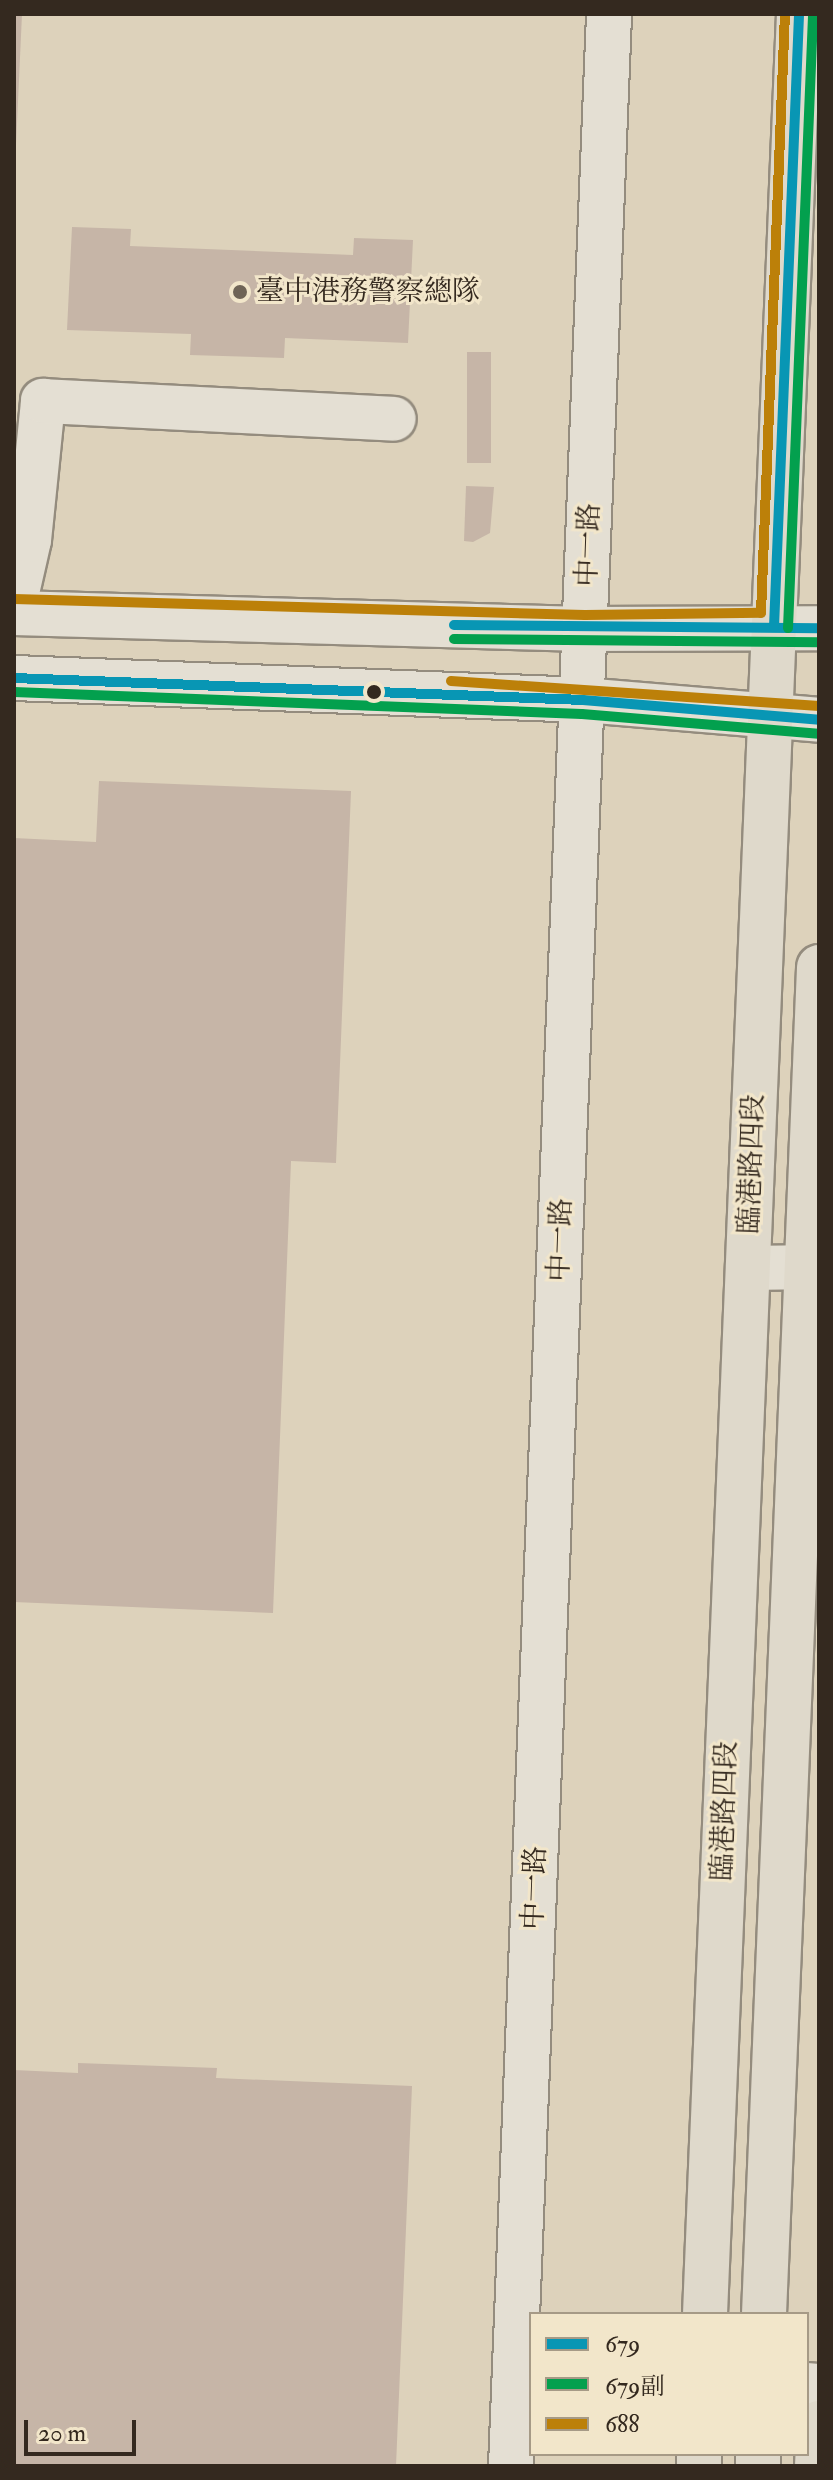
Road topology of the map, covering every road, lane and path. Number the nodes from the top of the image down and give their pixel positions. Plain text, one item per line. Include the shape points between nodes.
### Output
1 (609, 14) edge
2 (799, 14) edge
3 (394, 419) dead end
4 (14, 606) edge
5 (14, 613) edge
6 (774, 627) junction
7 (819, 628) edge
8 (585, 629) junction
9 (14, 678) edge
10 (583, 700) junction
11 (770, 718) junction
12 (819, 720) edge
13 (819, 967) edge
14 (813, 1267) edge
15 (748, 1268) junction
16 (705, 2312) edge
17 (764, 2312) edge
18 (819, 2423) edge
19 (511, 2466) edge
20 (817, 2466) edge

1 - 8 street, 中一路
2 - 6 main road, 臨港路四段
3 - 4 street via 43,401 29,540
5 - 8 street
6 - 7 street
6 - 8 street
6 - 11 main road, 臨港路四段
8 - 10 street, 中一路
9 - 10 street
10 - 11 street
10 - 19 street, 中一路
11 - 12 street
11 - 15 main road, 臨港路四段
13 - 14 main road, 臨港路四段
14 - 15 street
14 - 17 main road, 臨港路四段
15 - 16 main road, 臨港路四段
18 - 20 main road

